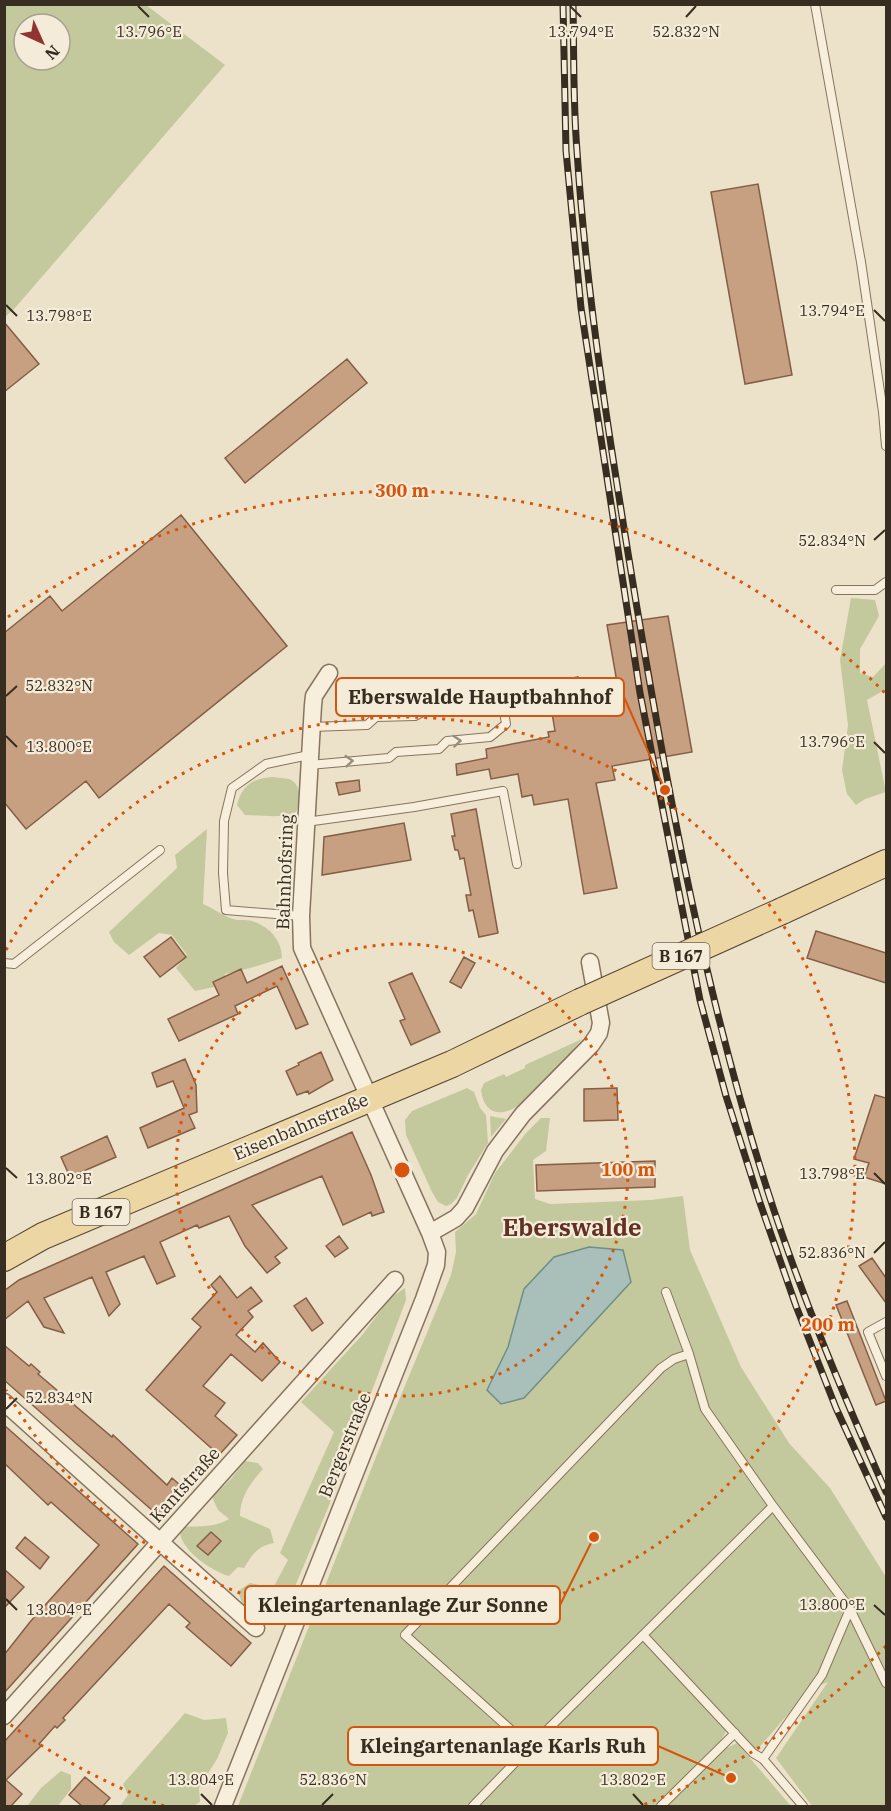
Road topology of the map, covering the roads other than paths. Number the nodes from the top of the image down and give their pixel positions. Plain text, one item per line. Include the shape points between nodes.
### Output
1 (815, 4) edge
2 (886, 446) edge
3 (886, 582) edge
4 (836, 590) dead end
5 (329, 673) dead end
6 (311, 727) junction
7 (309, 760) junction
8 (306, 822) junction
9 (160, 850) dead end
10 (886, 863) edge
11 (517, 864) dead end
12 (301, 916) junction
13 (590, 962) dead end
14 (4, 963) edge
15 (370, 1098) junction
16 (430, 1233) junction
17 (4, 1258) edge
18 (395, 1280) dead end
19 (666, 1292) dead end
20 (886, 1322) edge
21 (689, 1353) junction
22 (886, 1376) edge
23 (4, 1402) edge
24 (773, 1506) junction
25 (161, 1541) junction
26 (850, 1609) junction
27 (256, 1628) dead end
28 (643, 1635) junction
29 (886, 1683) edge
30 (4, 1716) edge
31 (735, 1733) junction
32 (530, 1747) junction
33 (763, 1759) junction
34 (223, 1806) edge
35 (473, 1806) edge
36 (661, 1806) edge
37 (803, 1806) edge

1 - 2 lane via 861,262
3 - 4 lane via 875,590
5 - 6 street, Bahnhofsring via 314,696
6 - 7 street, Bahnhofsring
7 -> 6 lane via 389,758 396,752 439,749 447,741 490,737 506,724 501,692 492,684 474,686 415,716 376,717 367,725
7 - 8 street, Bahnhofsring
7 - 12 lane via 266,764 232,788 224,821 226,909
8 - 11 lane via 503,791
8 - 12 street, Bahnhofsring
9 - 14 lane via 14,964
10 - 15 main road, Eisenbahnstraße / B 167, bridge
12 - 15 street, Bahnhofsring via 302,948
13 - 16 street via 601,1023 599,1033 516,1123 495,1151 465,1208
15 - 16 street, Bergerstraße
15 - 17 main road, Eisenbahnstraße / B 167 via 43,1236
16 - 34 street, Bergerstraße via 437,1252 424,1299
18 - 25 street, Kantstraße
19 - 21 lane
20 - 22 lane via 868,1332
21 - 24 lane via 705,1409
21 - 32 lane via 661,1368 405,1635
23 - 25 street
24 - 26 lane
24 - 28 lane
25 - 27 street
25 - 30 street, Kantstraße
26 - 29 lane
26 - 33 lane via 822,1675
28 - 31 lane
28 - 32 lane
31 - 33 lane
31 - 36 lane
32 - 35 lane
33 - 37 lane

